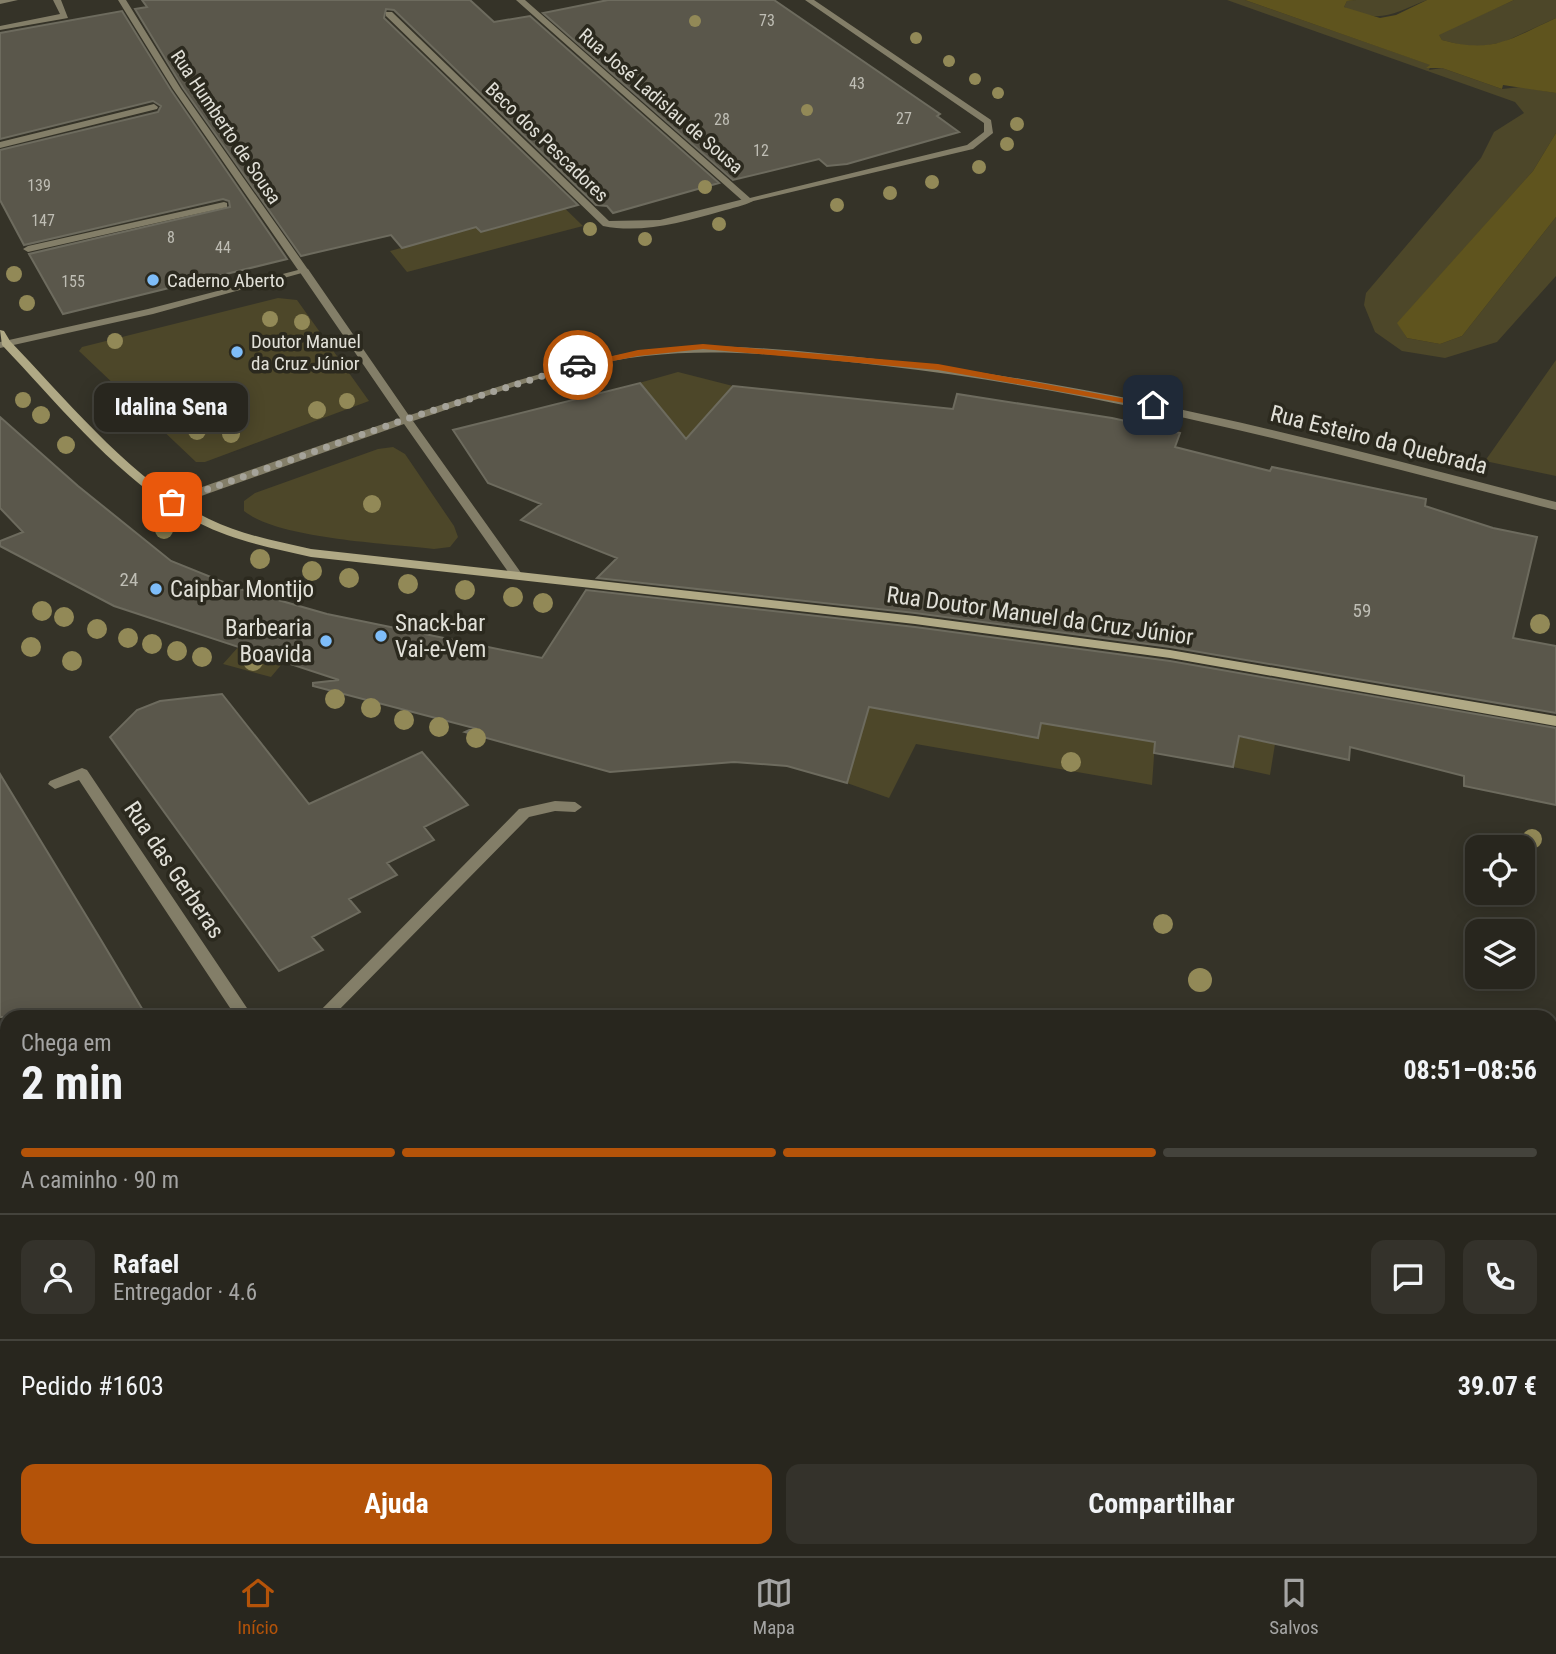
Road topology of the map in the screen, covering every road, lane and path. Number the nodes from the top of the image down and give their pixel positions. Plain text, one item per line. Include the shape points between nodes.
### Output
1 (14, 0) edge
2 (57, 0) edge
3 (122, 0) edge
4 (520, 0) edge
5 (809, 0) edge
6 (0, 2) edge
7 (389, 15) dead end
8 (0, 28) edge
9 (154, 107) dead end
10 (0, 145) edge
11 (748, 201) junction
12 (224, 205) dead end
13 (28, 249) dead end
14 (304, 271) junction
15 (2, 340) edge
16 (406, 419) junction
17 (172, 502) junction
18 (1556, 506) edge
19 (515, 573) junction
20 (1556, 721) edge
21 (55, 784) dead end
22 (575, 807) dead end
23 (241, 1010) edge
24 (330, 1010) edge

1 - 6 street
2 - 8 street via 65,16
3 - 14 street, Rua Humberto de Sousa via 182,97
4 - 11 street, Rua José Ladislau de Sousa
5 - 11 street, Beco dos Pescadores via 989,122 989,133 970,146
7 - 11 street, Beco dos Pescadores via 607,224 658,223
9 - 10 street
12 - 13 street
14 - 15 street via 149,312
14 - 16 street, Rua Humberto de Sousa
15 - 17 main road, Rua Doutor Manuel da Cruz Júnior via 129,466
16 - 17 street, Rua Esteiro da Quebrada
16 - 18 street, Rua Esteiro da Quebrada via 568,367 703,346 1009,377 1192,415
16 - 19 street
17 - 19 main road, Rua Doutor Manuel da Cruz Júnior via 232,534 311,553
19 - 20 main road, Rua Doutor Manuel da Cruz Júnior via 1170,654
21 - 23 street, Rua das Gerberas via 82,773
22 - 24 street via 524,813

